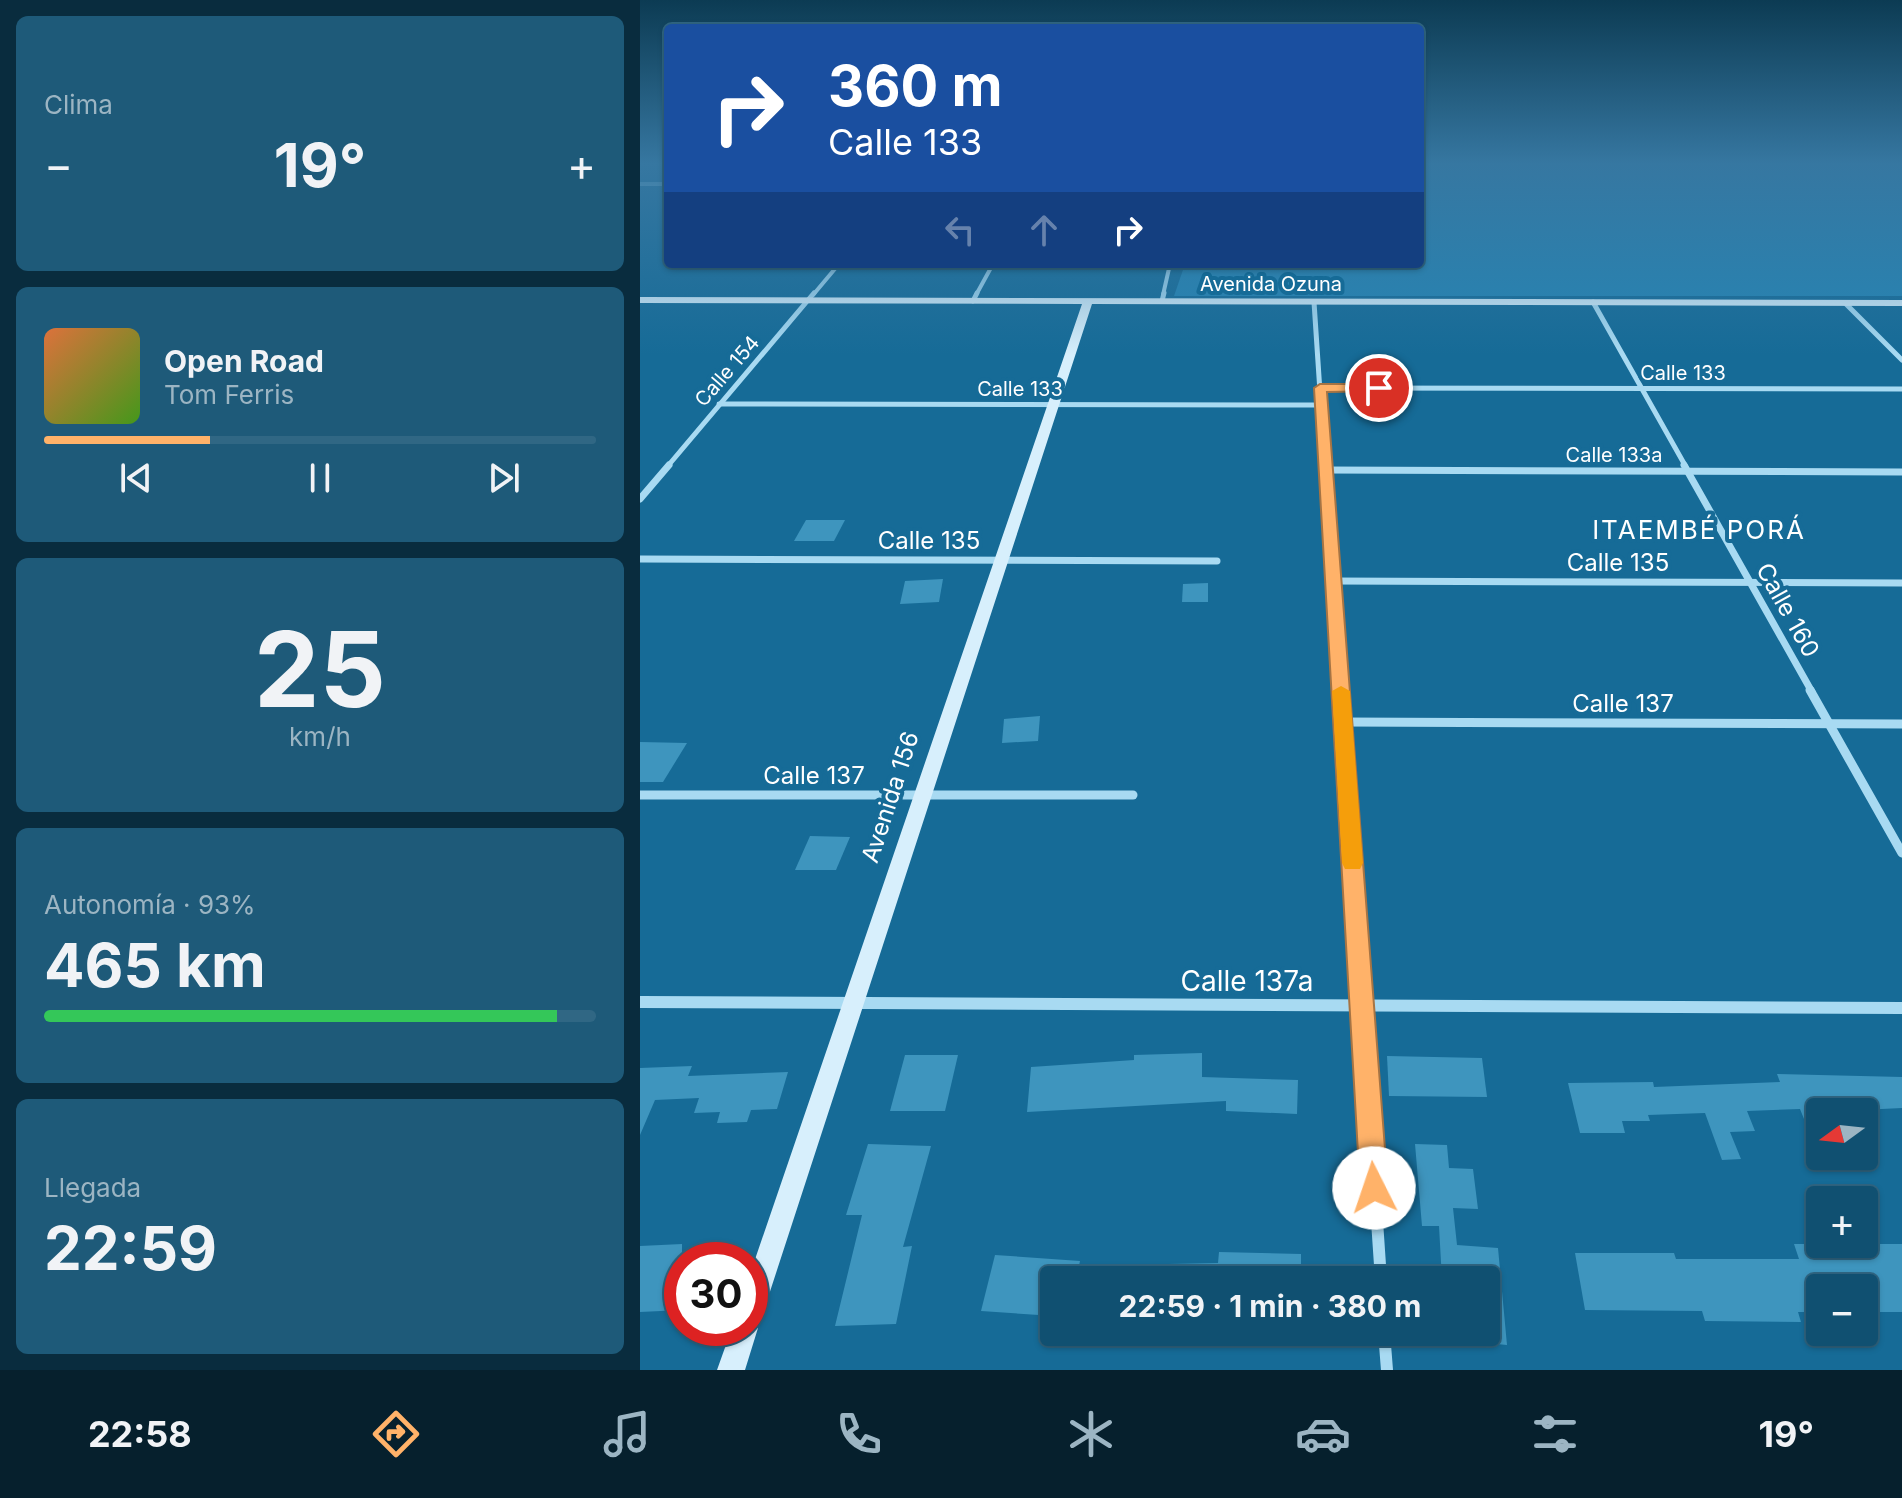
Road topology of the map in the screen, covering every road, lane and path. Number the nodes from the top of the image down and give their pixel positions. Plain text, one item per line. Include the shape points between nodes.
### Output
1 (836, 268) edge
2 (991, 268) edge
3 (1169, 268) edge
4 (640, 300) edge
5 (809, 301) junction
6 (973, 301) junction
7 (1088, 301) junction
8 (1162, 301) junction
9 (1314, 302) junction
10 (1593, 302) junction
11 (1845, 303) junction
12 (1902, 303) edge
13 (1902, 360) edge
14 (1320, 388) junction
15 (1641, 389) junction
16 (1902, 389) edge
17 (719, 404) junction
18 (1053, 405) junction
19 (1321, 405) junction
20 (1326, 470) junction
21 (1688, 471) junction
22 (1902, 472) edge
23 (640, 499) edge
24 (640, 559) edge
25 (1001, 560) junction
26 (1217, 561) dead end
27 (1333, 581) junction
28 (1750, 583) junction
29 (1902, 583) edge
30 (1343, 722) junction
31 (1830, 724) junction
32 (1902, 724) edge
33 (923, 794) junction
34 (640, 795) edge
35 (1133, 795) dead end
36 (1902, 853) edge
37 (640, 1002) edge
38 (854, 1003) junction
39 (1362, 1005) junction
40 (1902, 1008) edge
41 (768, 1259) edge
42 (1380, 1266) edge
43 (739, 1346) edge
44 (1385, 1346) edge
45 (731, 1370) edge
46 (1387, 1370) edge

1 - 5 street, Calle 154
2 - 6 street
3 - 8 street
4 - 5 main road, Avenida Ozuna
5 - 6 main road, Avenida Ozuna
5 - 17 street, Calle 154
6 - 7 main road, Avenida Ozuna
7 - 8 main road, Avenida Ozuna
7 - 18 main road, Avenida 156
8 - 9 main road, Avenida Ozuna
9 - 10 main road, Avenida Ozuna
9 - 14 street
10 - 11 main road, Avenida Ozuna
10 - 15 street, Calle 160
11 - 12 main road, Avenida Ozuna
11 - 13 street
14 - 15 street, Calle 133
14 - 19 street
15 - 16 street, Calle 133
15 - 21 street, Calle 160
17 - 18 street, Calle 133
17 - 23 street, Calle 154
18 - 19 street, Calle 133
18 - 25 main road, Avenida 156
19 - 20 street
20 - 21 street, Calle 133a
20 - 27 street
21 - 22 street, Calle 133a
21 - 28 street, Calle 160
24 - 25 street, Calle 135
25 - 26 street, Calle 135
25 - 33 main road, Avenida 156
27 - 28 street, Calle 135
27 - 30 street
28 - 29 street, Calle 135
28 - 31 street, Calle 160
30 - 31 street, Calle 137
30 - 39 street
31 - 32 street, Calle 137
31 - 36 street, Calle 160
33 - 34 street, Calle 137
33 - 35 street, Calle 137
33 - 38 main road, Avenida 156
37 - 38 street, Calle 137a
38 - 39 street, Calle 137a
38 - 41 main road, Avenida 156
39 - 40 street, Calle 137a
39 - 42 street
43 - 45 main road
44 - 46 street

